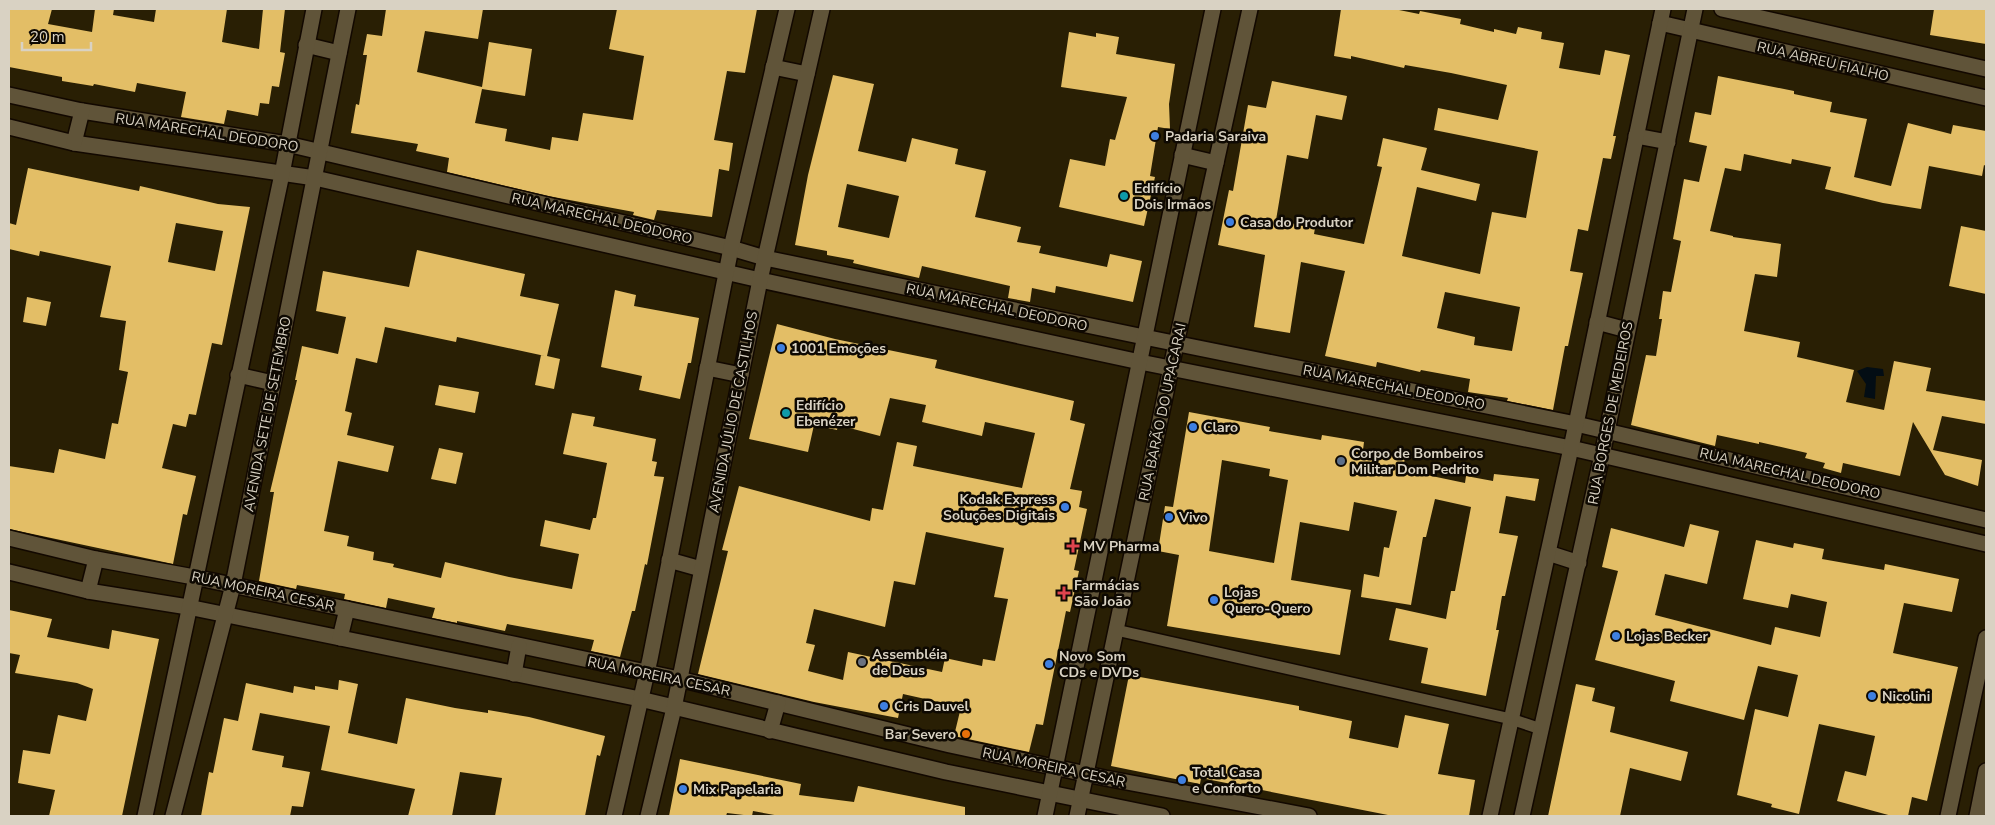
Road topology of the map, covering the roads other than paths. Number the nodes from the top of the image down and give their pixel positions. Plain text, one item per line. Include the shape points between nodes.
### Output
1 (314, 9) edge
2 (348, 9) edge
3 (787, 9) edge
4 (822, 9) edge
5 (1213, 9) edge
6 (1250, 9) edge
7 (1695, 9) edge
8 (1722, 9) edge
9 (1661, 16) edge
10 (1690, 31) junction
11 (306, 45) junction
12 (339, 53) junction
13 (773, 67) junction
14 (1986, 69) edge
15 (807, 74) junction
16 (9, 94) edge
17 (1986, 98) edge
18 (82, 111) junction
19 (9, 127) edge
20 (1636, 136) junction
21 (74, 142) junction
22 (1668, 142) junction
23 (287, 144) junction
24 (319, 151) junction
25 (1182, 156) junction
26 (1216, 164) junction
27 (282, 174) junction
28 (315, 178) junction
29 (512, 197) junction
30 (508, 221) junction
31 (620, 222) junction
32 (615, 246) junction
33 (731, 248) junction
34 (766, 258) junction
35 (726, 271) junction
36 (760, 280) junction
37 (954, 298) junction
38 (949, 321) junction
39 (1597, 322) junction
40 (1626, 330) junction
41 (1144, 337) junction
42 (1176, 344) junction
43 (1140, 362) junction
44 (707, 368) junction
45 (1172, 368) junction
46 (238, 374) junction
47 (741, 374) junction
48 (273, 382) junction
49 (1366, 382) junction
50 (1361, 406) junction
51 (1576, 424) junction
52 (1607, 431) junction
53 (1571, 448) junction
54 (1602, 455) junction
55 (1790, 472) junction
56 (1783, 496) junction
57 (1986, 520) edge
58 (9, 538) edge
59 (1986, 544) edge
60 (1548, 553) junction
61 (96, 560) junction
62 (669, 560) junction
63 (1579, 563) junction
64 (701, 569) junction
65 (9, 572) edge
66 (194, 576) junction
67 (232, 585) junction
68 (88, 591) junction
69 (188, 607) junction
70 (347, 609) junction
71 (225, 615) junction
72 (1116, 630) junction
73 (340, 638) junction
74 (1986, 638) edge
75 (519, 646) junction
76 (647, 673) junction
77 (514, 674) junction
78 (679, 679) junction
79 (640, 699) junction
80 (778, 703) junction
81 (674, 708) junction
82 (1511, 719) junction
83 (1541, 729) junction
84 (770, 731) junction
85 (950, 745) junction
86 (1056, 767) junction
87 (1986, 771) edge
88 (946, 772) junction
89 (1085, 774) junction
90 (1050, 793) junction
91 (1080, 800) junction
92 (146, 811) edge
93 (174, 814) edge
94 (1291, 814) edge
95 (614, 816) edge
96 (648, 816) edge
97 (1045, 816) edge
98 (1077, 816) edge
99 (1162, 816) edge
100 (1309, 816) edge
101 (1490, 816) edge
102 (1522, 816) edge
103 (1948, 816) edge
104 (1977, 816) edge

1 - 11 street
2 - 12 street, AVENIDA SETE DE SETEMBRO
3 - 13 street
4 - 15 street, AVENIDA JÚLIO DE CASTILHOS
5 - 25 street
6 - 26 street, RUA BARÃO DO UPACARAI
7 - 10 street, RUA BORGES DE MEDEIROS
8 - 14 street, RUA ABREU FIALHO
9 - 10 street, RUA ABREU FIALHO
9 - 20 street
10 - 17 street, RUA ABREU FIALHO
10 - 22 street, RUA BORGES DE MEDEIROS
11 - 12 street
11 - 23 street
12 - 24 street, AVENIDA SETE DE SETEMBRO
13 - 15 street
13 - 33 street
15 - 34 street, AVENIDA JÚLIO DE CASTILHOS
16 - 18 street, RUA MARECHAL DEODORO
18 - 21 street
18 - 23 street, RUA MARECHAL DEODORO
19 - 21 street, RUA MARECHAL DEODORO
20 - 22 street
20 - 39 street
21 - 27 street, RUA MARECHAL DEODORO
22 - 40 street, RUA BORGES DE MEDEIROS
23 - 24 street, RUA MARECHAL DEODORO
23 - 27 street
24 - 28 street, AVENIDA SETE DE SETEMBRO
24 - 29 street, RUA MARECHAL DEODORO
25 - 26 street
25 - 41 street
26 - 42 street, RUA BARÃO DO UPACARAI
27 - 28 street, RUA MARECHAL DEODORO
27 - 46 street
28 - 30 street, RUA MARECHAL DEODORO
28 - 48 street, AVENIDA SETE DE SETEMBRO
29 - 30 street
29 - 31 street, RUA MARECHAL DEODORO
30 - 32 street, RUA MARECHAL DEODORO
31 - 32 street
31 - 33 street, RUA MARECHAL DEODORO
32 - 35 street, RUA MARECHAL DEODORO
33 - 34 street, RUA MARECHAL DEODORO
33 - 35 street
34 - 36 street, AVENIDA JÚLIO DE CASTILHOS
34 - 37 street, RUA MARECHAL DEODORO
35 - 36 street, RUA MARECHAL DEODORO
35 - 44 street
36 - 38 street, RUA MARECHAL DEODORO
36 - 47 street, AVENIDA JÚLIO DE CASTILHOS
37 - 38 street
37 - 41 street, RUA MARECHAL DEODORO
38 - 43 street, RUA MARECHAL DEODORO
39 - 40 street
39 - 51 street
40 - 52 street, RUA BORGES DE MEDEIROS
41 - 42 street, RUA MARECHAL DEODORO
41 - 43 street
42 - 45 street, RUA BARÃO DO UPACARAI
42 - 49 street, RUA MARECHAL DEODORO
43 - 45 street, RUA MARECHAL DEODORO
43 - 86 street
44 - 47 street
44 - 62 street
45 - 50 street, RUA MARECHAL DEODORO
45 - 72 street, RUA BARÃO DO UPACARAI
46 - 48 street
46 - 66 street
47 - 64 street, AVENIDA JÚLIO DE CASTILHOS
48 - 67 street, AVENIDA SETE DE SETEMBRO
49 - 50 street
49 - 51 street, RUA MARECHAL DEODORO
50 - 53 street, RUA MARECHAL DEODORO
51 - 52 street, RUA MARECHAL DEODORO
51 - 53 street
52 - 54 street, RUA BORGES DE MEDEIROS
52 - 55 street, RUA MARECHAL DEODORO
53 - 54 street, RUA MARECHAL DEODORO
53 - 60 street
54 - 56 street, RUA MARECHAL DEODORO
54 - 63 street, RUA BORGES DE MEDEIROS
55 - 56 street
55 - 57 street, RUA MARECHAL DEODORO
56 - 59 street, RUA MARECHAL DEODORO
58 - 61 street, RUA MOREIRA CESAR
60 - 63 street
60 - 82 street
61 - 66 street, RUA MOREIRA CESAR
61 - 68 street
62 - 64 street
62 - 76 street
63 - 83 street, RUA BORGES DE MEDEIROS
64 - 78 street, AVENIDA JÚLIO DE CASTILHOS
65 - 68 street, RUA MOREIRA CESAR
66 - 67 street, RUA MOREIRA CESAR
66 - 69 street
67 - 70 street, RUA MOREIRA CESAR
67 - 71 street, AVENIDA SETE DE SETEMBRO
68 - 69 street, RUA MOREIRA CESAR
69 - 71 street, RUA MOREIRA CESAR
69 - 92 street
70 - 73 street
70 - 75 street, RUA MOREIRA CESAR
71 - 73 street, RUA MOREIRA CESAR
71 - 93 street, AVENIDA SETE DE SETEMBRO
72 - 82 lane
72 - 89 street, RUA BARÃO DO UPACARAI
73 - 77 street, RUA MOREIRA CESAR
74 - 103 street
75 - 76 street, RUA MOREIRA CESAR
75 - 77 street
76 - 78 street, RUA MOREIRA CESAR
76 - 79 street
77 - 79 street, RUA MOREIRA CESAR
78 - 80 street, RUA MOREIRA CESAR
78 - 81 street, AVENIDA JÚLIO DE CASTILHOS
79 - 81 street, RUA MOREIRA CESAR
79 - 95 street
80 - 84 street
80 - 85 street, RUA MOREIRA CESAR
81 - 84 street, RUA MOREIRA CESAR
81 - 96 street, AVENIDA JÚLIO DE CASTILHOS
82 - 83 lane
82 - 101 street
83 - 102 street, RUA BORGES DE MEDEIROS
84 - 88 street, RUA MOREIRA CESAR
85 - 86 street, RUA MOREIRA CESAR
85 - 88 street
86 - 89 street, RUA MOREIRA CESAR
86 - 90 street
87 - 104 street
88 - 90 street, RUA MOREIRA CESAR
89 - 91 street, RUA BARÃO DO UPACARAI
89 - 94 street, RUA MOREIRA CESAR
90 - 91 street, RUA MOREIRA CESAR
90 - 97 street
91 - 98 street, RUA BARÃO DO UPACARAI
91 - 99 street, RUA MOREIRA CESAR
92 - 93 street
94 - 100 street, RUA MOREIRA CESAR

